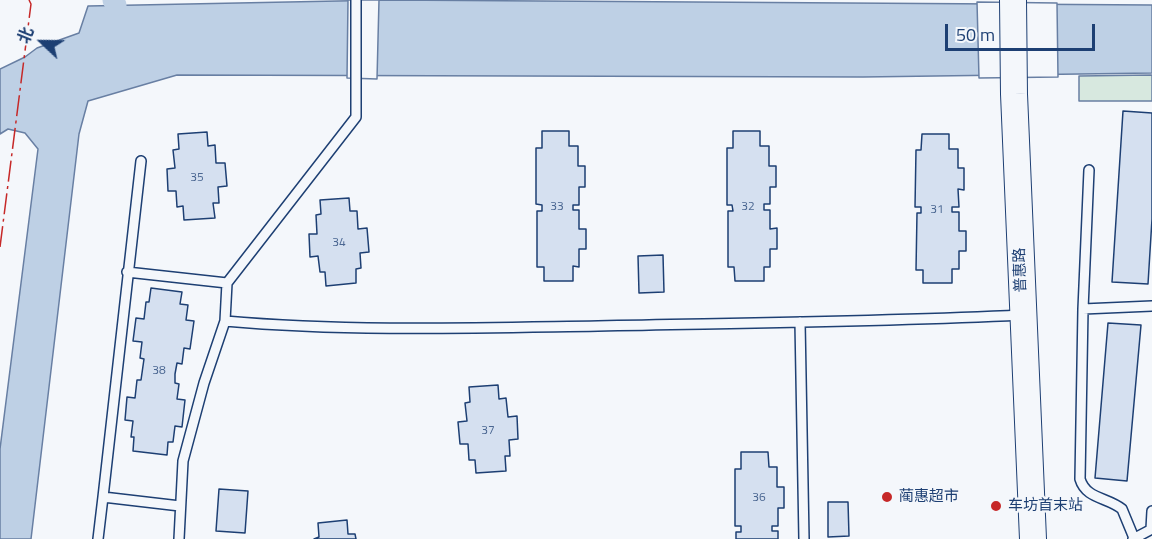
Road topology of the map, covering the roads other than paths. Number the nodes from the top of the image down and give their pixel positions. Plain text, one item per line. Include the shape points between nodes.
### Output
1 (357, 0) edge
2 (1013, 0) edge
3 (141, 161) dead end
4 (1089, 170) dead end
5 (127, 272) junction
6 (227, 283) junction
7 (1152, 306) edge
8 (1083, 309) junction
9 (1023, 315) junction
10 (225, 321) junction
11 (800, 322) junction
12 (103, 497) junction
13 (180, 506) junction
14 (1152, 511) edge
15 (1151, 529) edge
16 (98, 539) edge
17 (179, 539) edge
18 (804, 539) edge
19 (1033, 539) edge
20 (1133, 539) edge

1 - 6 lane via 356,117
2 - 9 main road, 普惠路
3 - 5 lane
4 - 8 lane
5 - 6 lane
5 - 12 lane
6 - 10 lane
7 - 8 lane
8 - 20 lane via 1080,479 1088,492 1122,508
9 - 11 lane
9 - 19 main road, 普惠路
10 - 11 lane via 281,326 458,328
10 - 13 lane via 183,461
11 - 18 lane
12 - 13 lane
12 - 16 lane
13 - 17 lane
14 - 15 lane
15 - 20 lane

